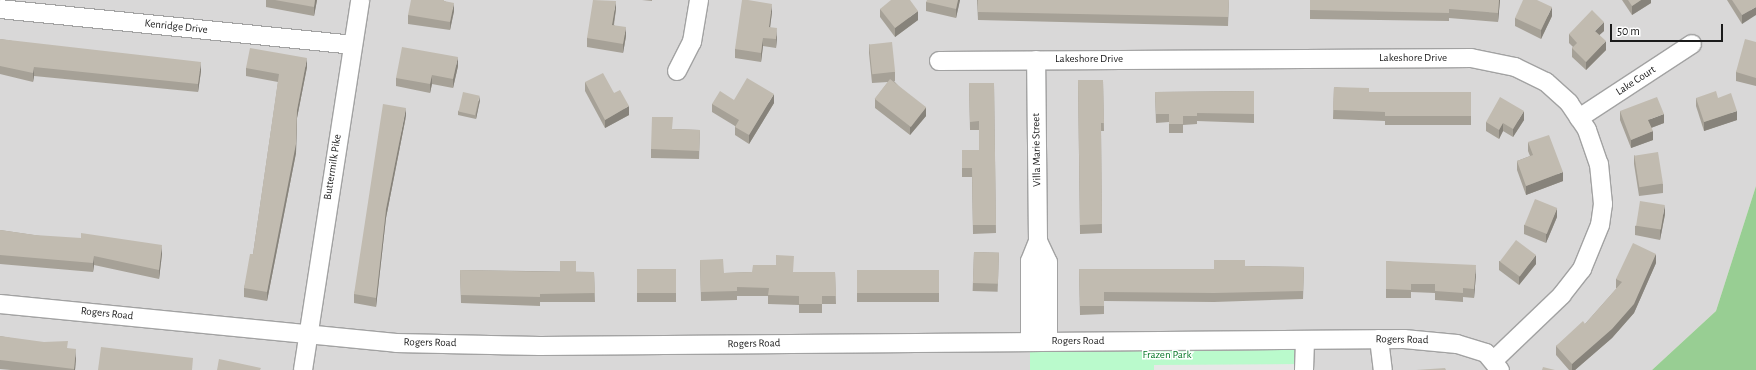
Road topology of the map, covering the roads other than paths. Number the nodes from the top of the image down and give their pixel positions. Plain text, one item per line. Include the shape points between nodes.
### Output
1 (360, 0) edge
2 (699, 0) edge
3 (0, 9) edge
4 (1692, 44) dead end
5 (352, 45) junction
6 (1036, 60) junction
7 (939, 61) dead end
8 (677, 71) dead end
9 (1579, 118) junction
10 (1038, 241) junction
11 (0, 304) edge
12 (310, 334) junction
13 (1379, 339) junction
14 (1030, 340) junction
15 (1305, 340) junction
16 (1048, 341) junction
17 (1497, 365) edge
18 (303, 370) edge
19 (1304, 370) edge
20 (1383, 370) edge

1 - 5 street, Buttermilk Pike
2 - 8 street via 692,42
3 - 5 street, Kenridge Drive
4 - 9 street, Lake Court
5 - 12 street, Buttermilk Pike
6 - 7 street, Lakeshore Drive
6 - 9 street, Lakeshore Drive via 1485,59 1515,67 1546,82
6 - 10 street, Villa Marie Street
9 - 17 street, Lakeshore Drive via 1599,164 1603,204 1596,243 1582,269 1562,295
10 - 14 street, Villa Marie Street via 1030,261
10 - 16 street, Villa Marie Street via 1048,262
11 - 12 street, Rogers Road
12 - 14 street, Rogers Road via 396,343 540,346
12 - 18 street, Buttermilk Pike
13 - 15 street, Rogers Road
13 - 17 street, Rogers Road via 1457,344 1486,353
13 - 20 street
14 - 16 street, Rogers Road
15 - 16 street, Rogers Road
15 - 19 street

